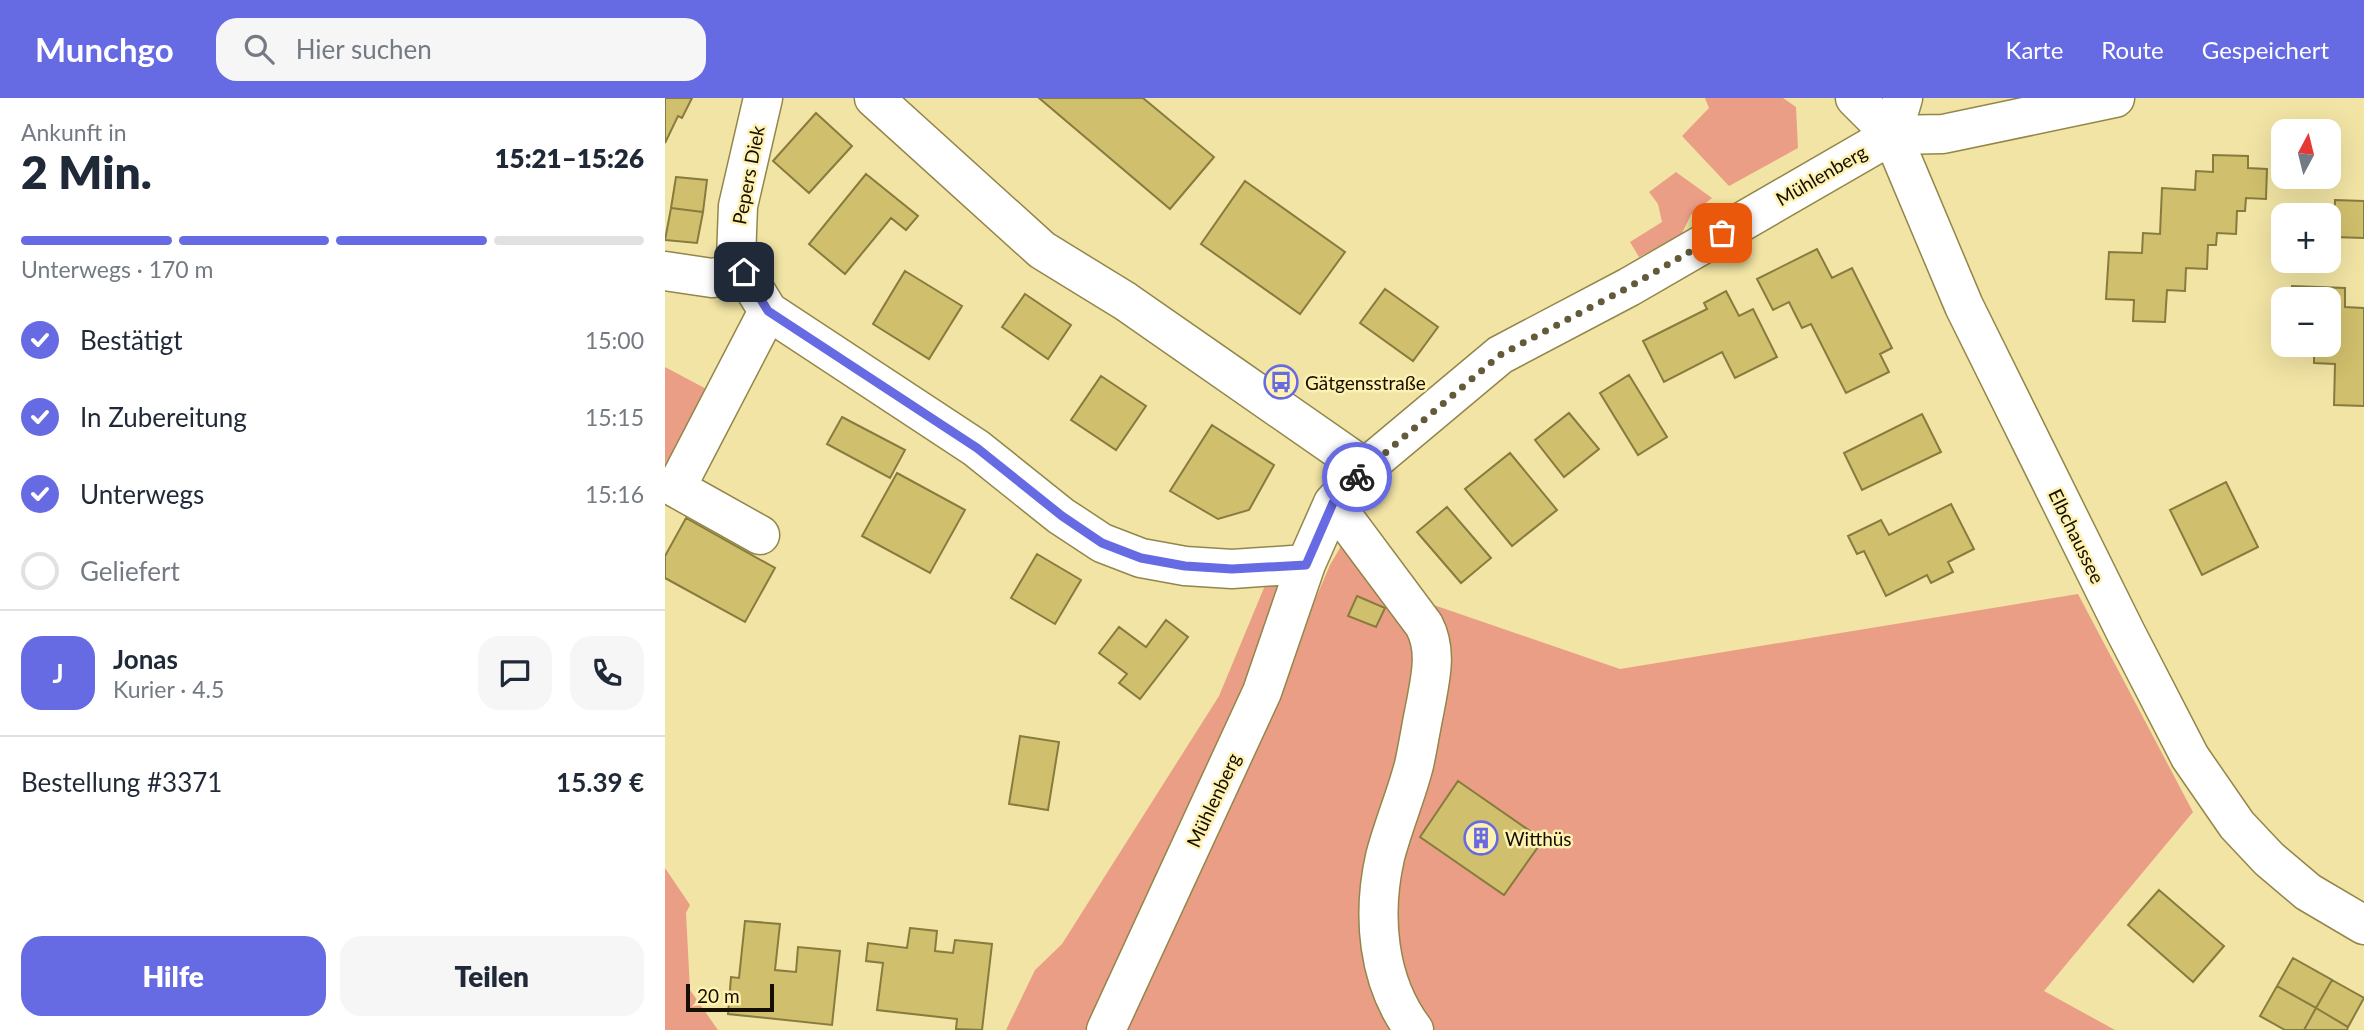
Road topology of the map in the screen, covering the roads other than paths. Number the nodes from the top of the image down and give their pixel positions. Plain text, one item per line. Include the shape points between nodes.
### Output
1 (763, 98) edge
2 (874, 98) edge
3 (1855, 98) edge
4 (1903, 98) edge
5 (2115, 98) edge
6 (1892, 135) junction
7 (665, 271) edge
8 (744, 272) junction
9 (768, 311) junction
10 (1365, 468) junction
11 (1333, 503) junction
12 (760, 535) dead end
13 (1306, 565) junction
14 (2364, 925) edge
15 (1106, 1030) edge
16 (1414, 1030) edge

1 - 8 street, Pepers Diek via 738,206 736,258
2 - 10 street via 1042,250 1125,301
3 - 6 street, Elbchaussee
4 - 6 street
5 - 6 street via 1943,134
6 - 10 street, Mühlenberg via 1629,287 1500,355
6 - 14 street, Elbchaussee via 1964,306 2190,757 2237,825 2269,859 2308,892
7 - 8 street via 712,278
8 - 9 street, Pepers Diek
9 - 12 street via 676,488
9 - 13 street, Pepers Diek via 977,448 1102,543 1141,558 1185,566
10 - 11 street
11 - 13 street
11 - 16 street via 1424,625 1432,646 1416,753 1385,858 1378,918 1385,966
13 - 15 street, Mühlenberg via 1262,692

